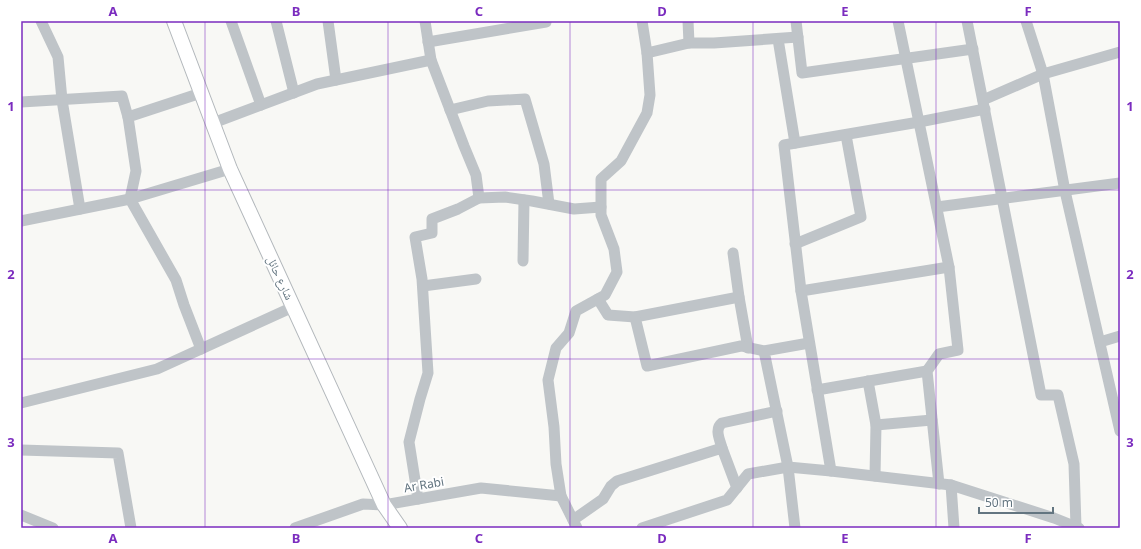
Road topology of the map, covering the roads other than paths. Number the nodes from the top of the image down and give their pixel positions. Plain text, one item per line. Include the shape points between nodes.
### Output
1 (41, 21) edge
2 (174, 21) edge
3 (231, 21) edge
4 (276, 21) edge
5 (328, 21) edge
6 (425, 21) edge
7 (546, 21) edge
8 (642, 21) edge
9 (688, 21) edge
10 (796, 21) edge
11 (898, 21) edge
12 (967, 21) edge
13 (1026, 21) edge
14 (798, 37) junction
15 (778, 39) junction
16 (428, 42) junction
17 (689, 43) junction
18 (973, 49) junction
19 (1120, 52) edge
20 (647, 53) junction
21 (906, 58) junction
22 (431, 60) junction
23 (1043, 74) junction
24 (336, 80) junction
25 (201, 93) junction
26 (294, 93) junction
27 (62, 100) junction
28 (21, 102) edge
29 (261, 105) junction
30 (984, 105) junction
31 (450, 110) junction
32 (128, 117) junction
33 (919, 122) junction
34 (213, 123) junction
35 (846, 135) junction
36 (795, 144) junction
37 (230, 169) junction
38 (1120, 183) edge
39 (1065, 190) junction
40 (479, 198) junction
41 (130, 199) junction
42 (1002, 199) junction
43 (524, 200) junction
44 (550, 204) junction
45 (601, 207) junction
46 (937, 207) junction
47 (80, 209) junction
48 (21, 221) edge
49 (795, 244) junction
50 (733, 253) dead end
51 (523, 261) dead end
52 (949, 267) junction
53 (476, 279) dead end
54 (423, 286) junction
55 (801, 290) junction
56 (739, 297) junction
57 (598, 299) junction
58 (294, 307) junction
59 (635, 317) junction
60 (1120, 336) edge
61 (809, 342) junction
62 (1100, 342) junction
63 (748, 348) junction
64 (201, 349) junction
65 (764, 351) junction
66 (927, 371) junction
67 (868, 381) junction
68 (817, 390) junction
69 (21, 403) edge
70 (776, 411) junction
71 (932, 420) junction
72 (876, 425) junction
73 (1120, 430) edge
74 (722, 448) junction
75 (21, 450) edge
76 (788, 467) junction
77 (831, 470) junction
78 (875, 476) junction
79 (939, 484) junction
80 (951, 485) junction
81 (737, 488) junction
82 (561, 496) junction
83 (418, 500) junction
84 (384, 505) junction
85 (21, 516) edge
86 (575, 524) edge
87 (1061, 524) edge
88 (1077, 527) edge
89 (53, 528) edge
90 (131, 528) edge
91 (295, 528) edge
92 (400, 528) edge
93 (642, 528) edge
94 (795, 528) edge
95 (954, 528) edge

1 - 27 street via 58,57
2 - 25 main road, شارع حائل
3 - 29 street
4 - 26 street
5 - 24 street
6 - 16 street
7 - 16 street
8 - 20 street
9 - 17 street
10 - 14 street
11 - 21 street
12 - 18 street
13 - 23 street
14 - 15 street
14 - 21 street via 802,73
15 - 17 street
15 - 36 street
16 - 22 street
17 - 20 street
18 - 21 street
18 - 30 street
19 - 23 street
20 - 45 street via 650,95 647,113 621,161 601,179
21 - 33 street
22 - 24 street
22 - 31 street
23 - 30 street
23 - 39 street
24 - 26 street
25 - 32 street
25 - 34 main road, شارع حائل
26 - 29 street
27 - 28 street
27 - 32 street via 122,96
27 - 47 street
29 - 34 street
30 - 33 street
30 - 42 street
31 - 40 street via 476,175
31 - 44 street via 488,101 525,99 544,164
32 - 41 street via 136,171
33 - 35 street
33 - 46 street
34 - 37 main road, شارع حائل
35 - 36 street
35 - 49 street via 861,218
36 - 49 street via 784,145
37 - 41 street
37 - 58 main road, شارع حائل
38 - 39 street
39 - 42 street
39 - 62 street
40 - 43 street via 505,197
40 - 54 street via 432,219 432,233 415,237
41 - 47 street
41 - 64 street via 176,280
42 - 46 street
42 - 88 street via 1041,395 1058,395 1074,464
43 - 44 street
43 - 51 street
44 - 45 street via 574,209
45 - 57 street via 601,214 614,249 617,272 605,296
46 - 52 street
47 - 48 street
49 - 55 street
50 - 56 street
52 - 55 street
52 - 66 street via 958,350 939,354
53 - 54 street
54 - 83 street via 428,373 409,442
55 - 61 street
56 - 59 street
56 - 63 street
57 - 59 street via 608,315
57 - 82 street via 576,311 569,333 556,348 548,380
58 - 64 street
58 - 84 main road, شارع حائل
59 - 63 street via 647,366 741,346
60 - 62 street
61 - 65 street
61 - 68 street
62 - 73 street
63 - 65 street
64 - 69 street via 157,369
65 - 70 street
66 - 67 street
66 - 71 street
67 - 68 street
67 - 72 street
68 - 77 street
70 - 74 street via 720,424 718,429
70 - 76 street
71 - 72 street
71 - 79 street
72 - 78 street
74 - 81 street
74 - 86 street via 617,480 603,499
75 - 90 street via 118,453
76 - 77 street
76 - 81 street via 748,474
76 - 94 street
77 - 78 street
78 - 79 street
79 - 80 street
80 - 87 street
80 - 95 street
81 - 93 street via 727,500
82 - 83 street, Ar Rabi via 481,488
82 - 86 street
83 - 84 street, Ar Rabi
84 - 91 street, Ar Rabi via 363,504
84 - 92 main road, شارع حائل
85 - 89 street
87 - 88 street

